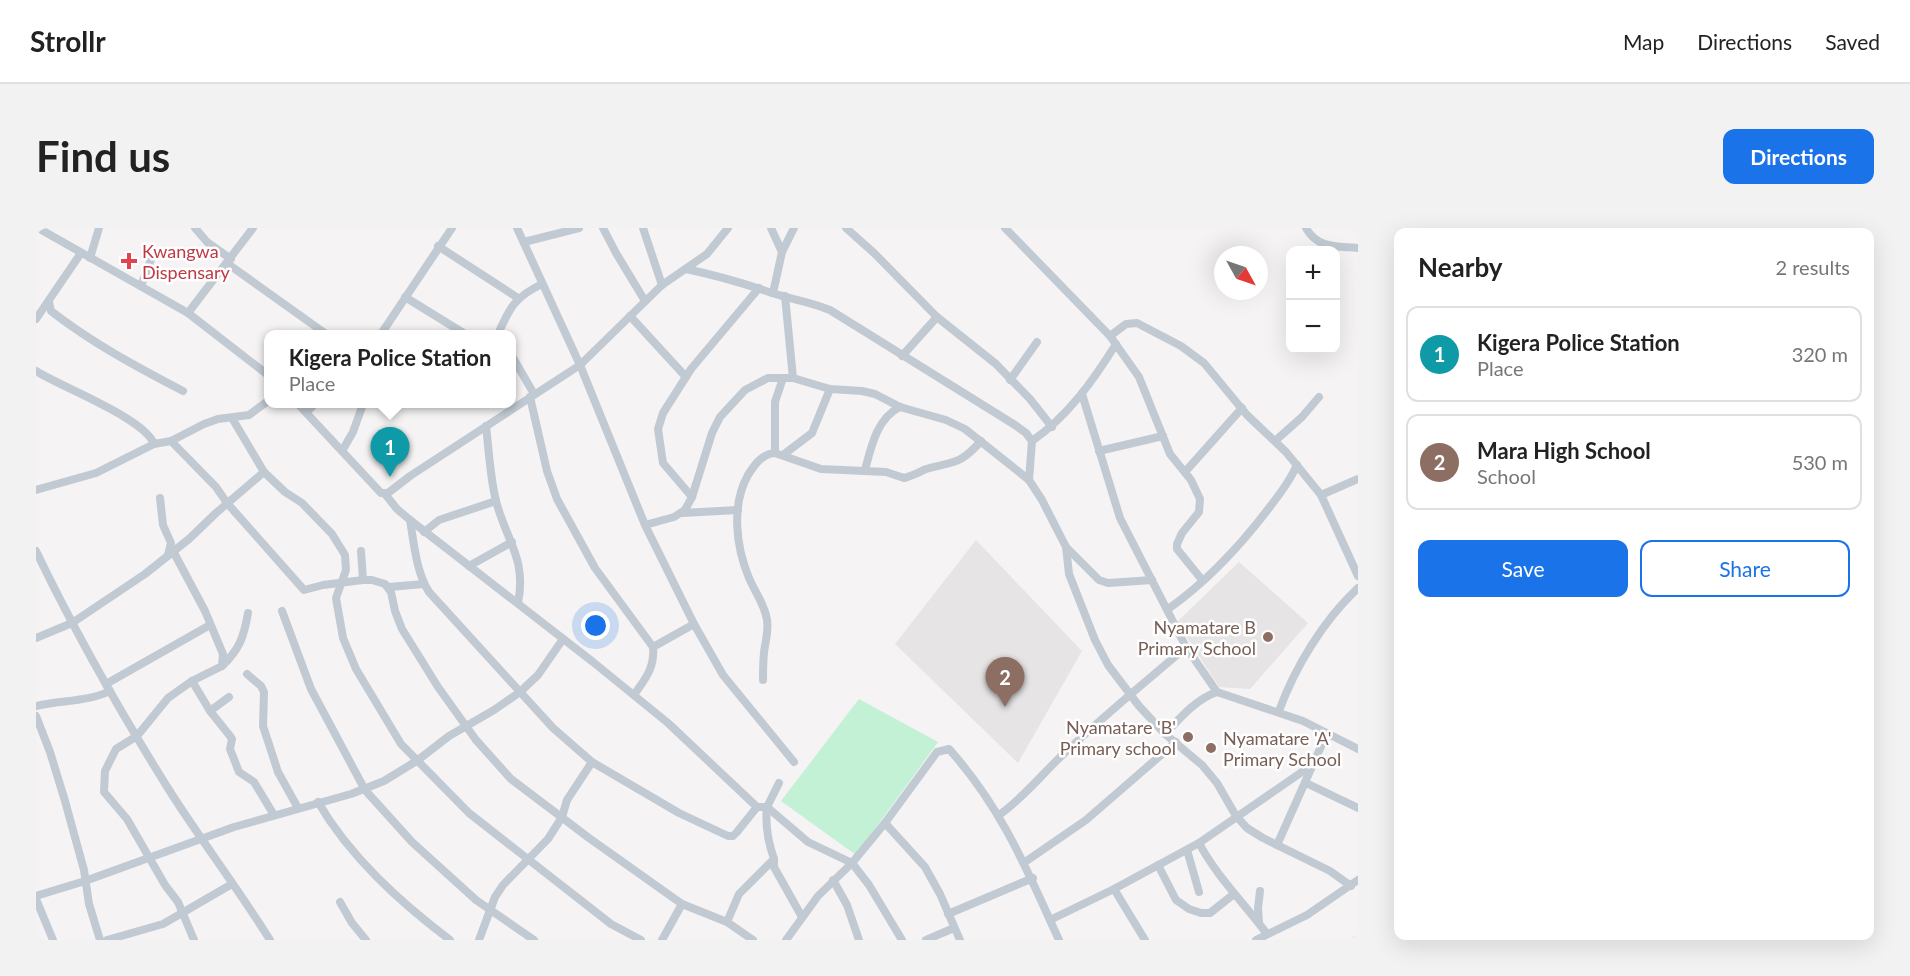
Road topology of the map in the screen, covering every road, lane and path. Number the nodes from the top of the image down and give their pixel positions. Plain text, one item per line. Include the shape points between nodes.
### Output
1 (38, 228) edge
2 (99, 228) edge
3 (195, 228) edge
4 (253, 228) edge
5 (452, 228) edge
6 (518, 228) edge
7 (579, 228) edge
8 (603, 228) edge
9 (643, 228) edge
10 (727, 228) edge
11 (771, 228) edge
12 (794, 228) edge
13 (846, 228) edge
14 (1005, 228) edge
15 (1306, 228) edge
16 (524, 242) junction
17 (438, 246) junction
18 (1358, 248) edge
19 (782, 252) junction
20 (81, 253) junction
21 (152, 257) dead end
22 (90, 258) junction
23 (229, 262) junction
24 (686, 269) junction
25 (542, 284) junction
26 (662, 285) junction
27 (141, 286) junction
28 (759, 288) junction
29 (773, 293) junction
30 (785, 296) junction
31 (405, 297) junction
32 (518, 298) junction
33 (645, 301) junction
34 (49, 302) junction
35 (188, 313) junction
36 (630, 316) junction
37 (937, 317) junction
38 (36, 319) edge
39 (321, 330) edge
40 (384, 330) edge
41 (459, 330) edge
42 (500, 330) edge
43 (1110, 336) junction
44 (1037, 342) dead end
45 (1116, 344) junction
46 (902, 356) junction
47 (516, 364) edge
48 (580, 365) junction
49 (36, 371) edge
50 (264, 372) edge
51 (686, 377) junction
52 (783, 378) junction
53 (794, 378) junction
54 (1010, 380) junction
55 (830, 389) junction
56 (183, 391) dead end
57 (1082, 394) junction
58 (532, 396) junction
59 (1319, 397) dead end
60 (264, 404) edge
61 (516, 406) edge
62 (900, 407) junction
63 (302, 408) edge
64 (311, 408) edge
65 (362, 408) edge
66 (514, 408) edge
67 (1242, 408) junction
68 (307, 412) junction
69 (232, 418) junction
70 (486, 426) junction
71 (1052, 427) junction
72 (1162, 436) junction
73 (171, 441) junction
74 (981, 441) junction
75 (1032, 441) junction
76 (1275, 441) junction
77 (154, 444) junction
78 (342, 451) junction
79 (1099, 451) junction
80 (779, 454) junction
81 (1297, 465) junction
82 (866, 470) junction
83 (264, 472) junction
84 (1185, 472) junction
85 (1358, 479) edge
86 (1029, 480) junction
87 (36, 490) edge
88 (385, 494) junction
89 (1321, 495) junction
90 (692, 497) junction
91 (160, 498) dead end
92 (496, 501) junction
93 (227, 503) junction
94 (738, 510) junction
95 (682, 513) junction
96 (410, 520) junction
97 (645, 525) junction
98 (424, 532) junction
99 (512, 542) junction
100 (1066, 548) junction
101 (36, 551) edge
102 (361, 551) dead end
103 (171, 553) junction
104 (469, 566) junction
105 (1358, 576) edge
106 (363, 580) junction
107 (1152, 580) junction
108 (1203, 581) junction
109 (340, 582) junction
110 (424, 584) junction
111 (389, 587) junction
112 (1358, 588) edge
113 (518, 603) junction
114 (1168, 609) junction
115 (282, 611) dead end
116 (249, 613) dead end
117 (72, 623) junction
118 (694, 624) junction
119 (210, 625) junction
120 (36, 638) edge
121 (563, 639) junction
122 (653, 647) junction
123 (1186, 647) junction
124 (222, 666) junction
125 (247, 674) dead end
126 (763, 680) dead end
127 (192, 681) junction
128 (108, 688) junction
129 (520, 692) junction
130 (1217, 692) junction
131 (1130, 693) junction
132 (634, 695) junction
133 (229, 697) dead end
134 (36, 706) edge
135 (210, 711) junction
136 (1279, 711) junction
137 (36, 716) edge
138 (465, 726) junction
139 (1327, 733) junction
140 (1166, 734) junction
141 (136, 736) junction
142 (1176, 742) junction
143 (1358, 749) edge
144 (418, 760) junction
145 (592, 762) junction
146 (794, 762) dead end
147 (1312, 765) junction
148 (779, 783) dead end
149 (1306, 783) junction
150 (365, 790) junction
151 (318, 802) junction
152 (757, 807) junction
153 (767, 807) junction
154 (298, 808) junction
155 (1358, 808) edge
156 (274, 815) junction
157 (999, 815) junction
158 (1236, 816) junction
159 (562, 817) junction
160 (885, 823) junction
161 (201, 838) junction
162 (1199, 843) junction
163 (1277, 845) junction
164 (1187, 850) junction
165 (150, 857) junction
166 (528, 859) junction
167 (774, 859) junction
168 (852, 862) junction
169 (1025, 862) junction
170 (1158, 865) junction
171 (1033, 878) junction
172 (833, 880) junction
173 (85, 881) junction
174 (1354, 883) edge
175 (232, 884) junction
176 (1114, 888) junction
177 (1260, 891) dead end
178 (1199, 892) dead end
179 (1234, 894) junction
180 (36, 897) edge
181 (340, 902) dead end
182 (682, 904) junction
183 (490, 910) junction
184 (183, 913) junction
185 (948, 914) junction
186 (802, 917) junction
187 (1050, 920) junction
188 (727, 922) junction
189 (1259, 924) junction
190 (954, 928) junction
191 (1267, 934) junction
192 (53, 940) edge
193 (100, 940) edge
194 (106, 940) edge
195 (194, 940) edge
196 (270, 940) edge
197 (366, 940) edge
198 (450, 940) edge
199 (479, 940) edge
200 (534, 940) edge
201 (641, 940) edge
202 (662, 940) edge
203 (753, 940) edge
204 (786, 940) edge
205 (859, 940) edge
206 (902, 940) edge
207 (926, 940) edge
208 (960, 940) edge
209 (1059, 940) edge
210 (1145, 940) edge
211 (1256, 940) edge

1 - 20 street
2 - 22 street
3 - 23 street
4 - 23 street
5 - 17 street
6 - 16 street
7 - 16 street
8 - 33 street
9 - 26 street
10 - 24 street via 707,254
11 - 19 street
12 - 19 street
13 - 37 street
14 - 43 street
15 - 18 street via 1317,242
16 - 25 street
17 - 31 street
17 - 32 street
19 - 29 street
20 - 22 street
20 - 34 street
21 - 27 street
22 - 27 street
23 - 35 street
23 - 39 street
24 - 26 street
24 - 28 street
25 - 32 street
25 - 48 street
26 - 33 street
27 - 35 street
28 - 29 street
28 - 51 street
29 - 30 street
30 - 46 street via 830,310
30 - 53 street
31 - 40 street
31 - 41 street
32 - 42 street
33 - 36 street
34 - 38 street
34 - 56 street via 51,311 92,341
35 - 50 street
36 - 48 street
36 - 51 street
37 - 46 street
37 - 54 street via 981,351
43 - 45 street
43 - 67 street via 1132,322 1180,346 1204,363
44 - 54 street
45 - 57 street
45 - 72 street via 1139,376
46 - 75 street via 1015,424
47 - 58 street
48 - 58 street
48 - 97 street
49 - 77 street via 128,419 149,435
51 - 90 street via 663,413 658,429 663,463
52 - 53 street
52 - 80 street via 775,402
52 - 90 street via 757,382 720,417
53 - 55 street
54 - 71 street
55 - 62 street via 875,394
55 - 80 street via 812,433
57 - 71 street
57 - 79 street
58 - 61 street
58 - 122 street via 547,471 557,499 595,568
59 - 76 street
60 - 69 street via 249,415
62 - 74 street via 956,424
62 - 82 street via 879,428
63 - 68 street
64 - 68 street
65 - 78 street
66 - 70 street
67 - 76 street
67 - 84 street
68 - 78 street
69 - 73 street via 204,424
69 - 83 street
70 - 88 street
70 - 92 street
71 - 75 street
72 - 79 street
72 - 84 street via 1175,462
73 - 77 street
73 - 93 street
74 - 82 street via 959,461 904,478
74 - 86 street
75 - 86 street
76 - 81 street
77 - 87 street via 96,473
78 - 88 street
79 - 107 street via 1120,518
80 - 82 street via 821,469
80 - 94 street via 768,453 755,465 742,485
81 - 89 street
81 - 108 street via 1254,527
83 - 93 street
83 - 109 street via 332,534 347,562
84 - 108 street via 1197,490 1200,506 1178,539 1177,549
85 - 89 street
86 - 100 street
88 - 96 street
89 - 105 street
90 - 95 street
91 - 103 street
92 - 98 street via 439,520
92 - 99 street
93 - 103 street
93 - 109 street via 304,590
94 - 95 street
94 - 126 street via 742,561 767,619
95 - 97 street
96 - 98 street
96 - 110 street
97 - 118 street
98 - 104 street
99 - 104 street
99 - 113 street via 521,573
100 - 107 street via 1099,580
100 - 131 street via 1069,574 1095,640
101 - 117 street
102 - 106 street
103 - 117 street
103 - 119 street
104 - 113 street
106 - 109 street
106 - 111 street via 382,581
107 - 114 street
108 - 114 street
109 - 144 street via 336,608 351,660 397,738
110 - 111 street
110 - 129 street
111 - 138 street via 402,629
112 - 136 street via 1306,656
113 - 121 street
114 - 123 street
115 - 150 street via 312,689
116 - 124 street via 236,653
117 - 120 street
117 - 128 street
118 - 122 street
118 - 146 street via 723,675
119 - 124 street via 223,654
119 - 128 street
121 - 129 street via 538,675
121 - 132 street
122 - 132 street via 652,669
123 - 130 street
123 - 131 street
124 - 127 street
125 - 154 street via 264,692 263,726 278,772
127 - 135 street
127 - 141 street via 168,699
128 - 134 street via 90,699
128 - 141 street
129 - 138 street
129 - 145 street
130 - 136 street
130 - 140 street via 1189,709
131 - 140 street
131 - 157 street
132 - 152 street
133 - 135 street
135 - 156 street via 232,739 230,749 239,772 254,782
136 - 139 street
137 - 173 street via 58,775
138 - 144 street
138 - 159 street via 512,778
139 - 143 street
139 - 147 street
140 - 142 street
141 - 161 street
141 - 165 street via 111,756 104,789
142 - 158 street via 1211,774
142 - 169 street via 1086,820
144 - 150 street
144 - 166 street via 464,809
145 - 152 street via 679,813 728,836 733,836
145 - 159 street via 567,800
147 - 149 street
147 - 158 street
148 - 153 street
149 - 155 street
149 - 163 street
150 - 151 street
150 - 183 street via 412,842
151 - 154 street
151 - 198 street via 341,837 387,887
152 - 153 street
153 - 167 street via 768,843
153 - 168 street via 808,842
154 - 156 street
156 - 161 street
157 - 160 street via 963,764 950,749 944,749 937,752
157 - 169 street
158 - 162 street
158 - 163 street
159 - 166 street
159 - 182 street
160 - 168 street
160 - 185 street via 925,867
161 - 165 street
161 - 175 street
162 - 164 street
162 - 179 street
163 - 174 street
164 - 170 street
164 - 178 street
165 - 173 street
165 - 184 street
166 - 183 street via 503,885
166 - 201 street via 611,924
167 - 186 street via 774,867
167 - 188 street via 739,894
168 - 172 street
168 - 206 street
169 - 171 street
170 - 176 street
170 - 179 street via 1176,900 1189,909 1210,913
171 - 185 street
171 - 187 street
172 - 186 street
172 - 205 street
173 - 180 street
173 - 193 street
174 - 191 street via 1307,915
175 - 184 street
175 - 196 street
176 - 187 street
176 - 210 street
177 - 189 street
179 - 189 street
180 - 192 street
181 - 197 street
182 - 188 street
182 - 202 street
183 - 199 street
183 - 200 street
184 - 194 street via 163,924
184 - 195 street
185 - 190 street
186 - 204 street
187 - 209 street
188 - 203 street
189 - 191 street
190 - 207 street
190 - 208 street
191 - 211 street

